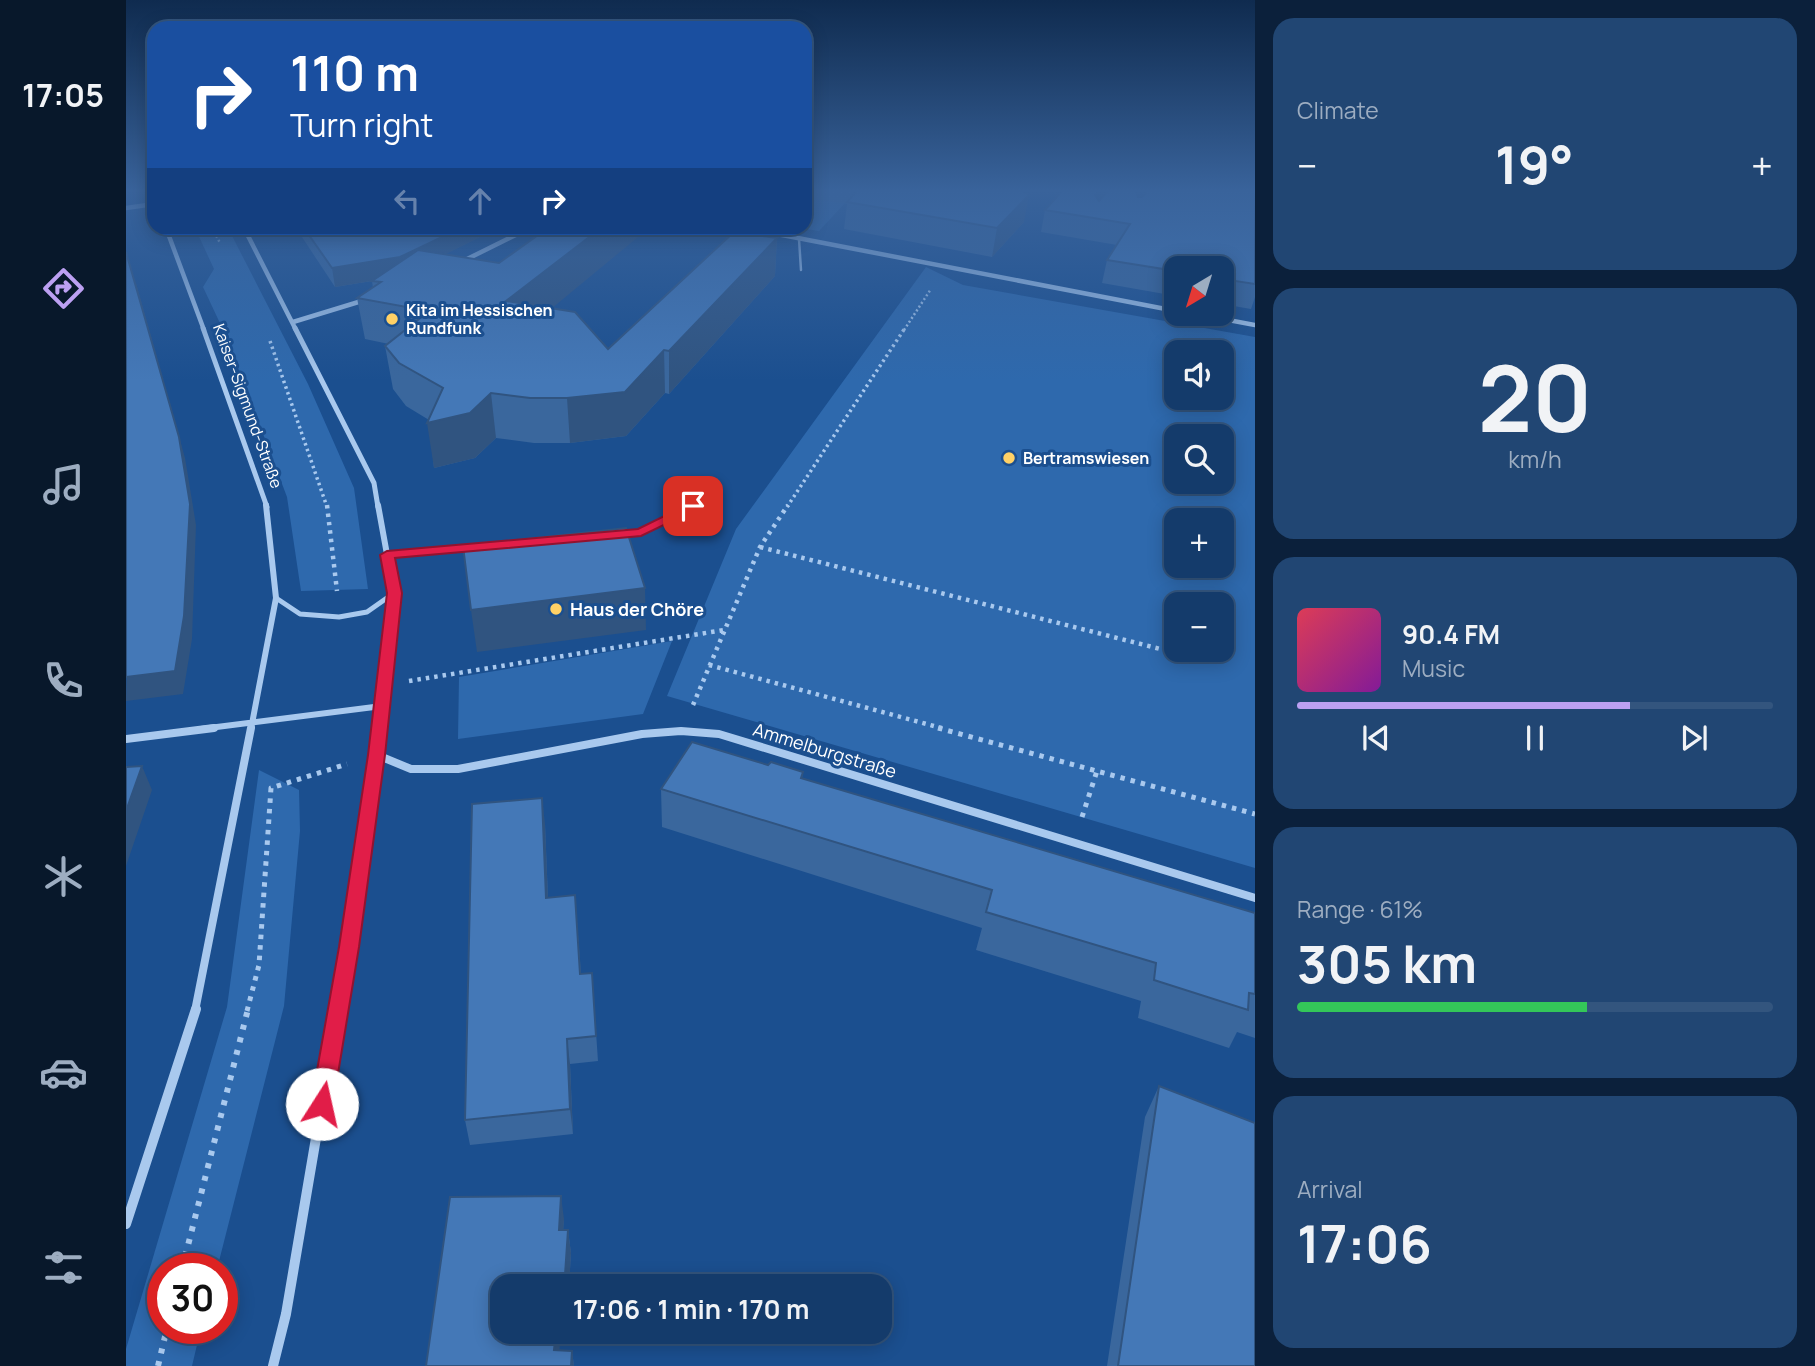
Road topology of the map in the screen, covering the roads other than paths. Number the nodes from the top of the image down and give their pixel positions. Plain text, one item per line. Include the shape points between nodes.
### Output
1 (177, 254) edge
2 (257, 254) edge
3 (478, 254) edge
4 (800, 254) edge
5 (876, 254) edge
6 (449, 268) edge
7 (801, 270) dead end
8 (376, 296) edge
9 (1164, 309) edge
10 (1234, 321) edge
11 (293, 322) junction
12 (1255, 325) edge
13 (693, 506) dead end
14 (615, 535) edge
15 (470, 548) edge
16 (387, 555) junction
17 (394, 593) junction
18 (275, 598) junction
19 (382, 706) junction
20 (251, 725) junction
21 (126, 739) edge
22 (377, 755) junction
23 (1255, 898) edge
24 (126, 1224) edge
25 (273, 1366) edge

1 - 18 street, Kaiser-Sigmund-Straße via 266,500
2 - 11 street
3 - 6 street
4 - 7 lane
5 - 9 street
8 - 11 street
10 - 12 street
11 - 16 street via 374,483
13 - 14 lane via 641,532
15 - 16 lane
16 - 17 street
17 - 18 lane via 367,612 339,617 300,614
17 - 19 street
18 - 20 street, Kaiser-Sigmund-Straße
19 - 20 street
19 - 22 street
20 - 21 street
20 - 24 street, Kaiser-Sigmund-Straße via 199,1000
22 - 23 street, Ammelburgstraße via 411,769 458,769 642,734 719,734
22 - 25 street via 347,961

